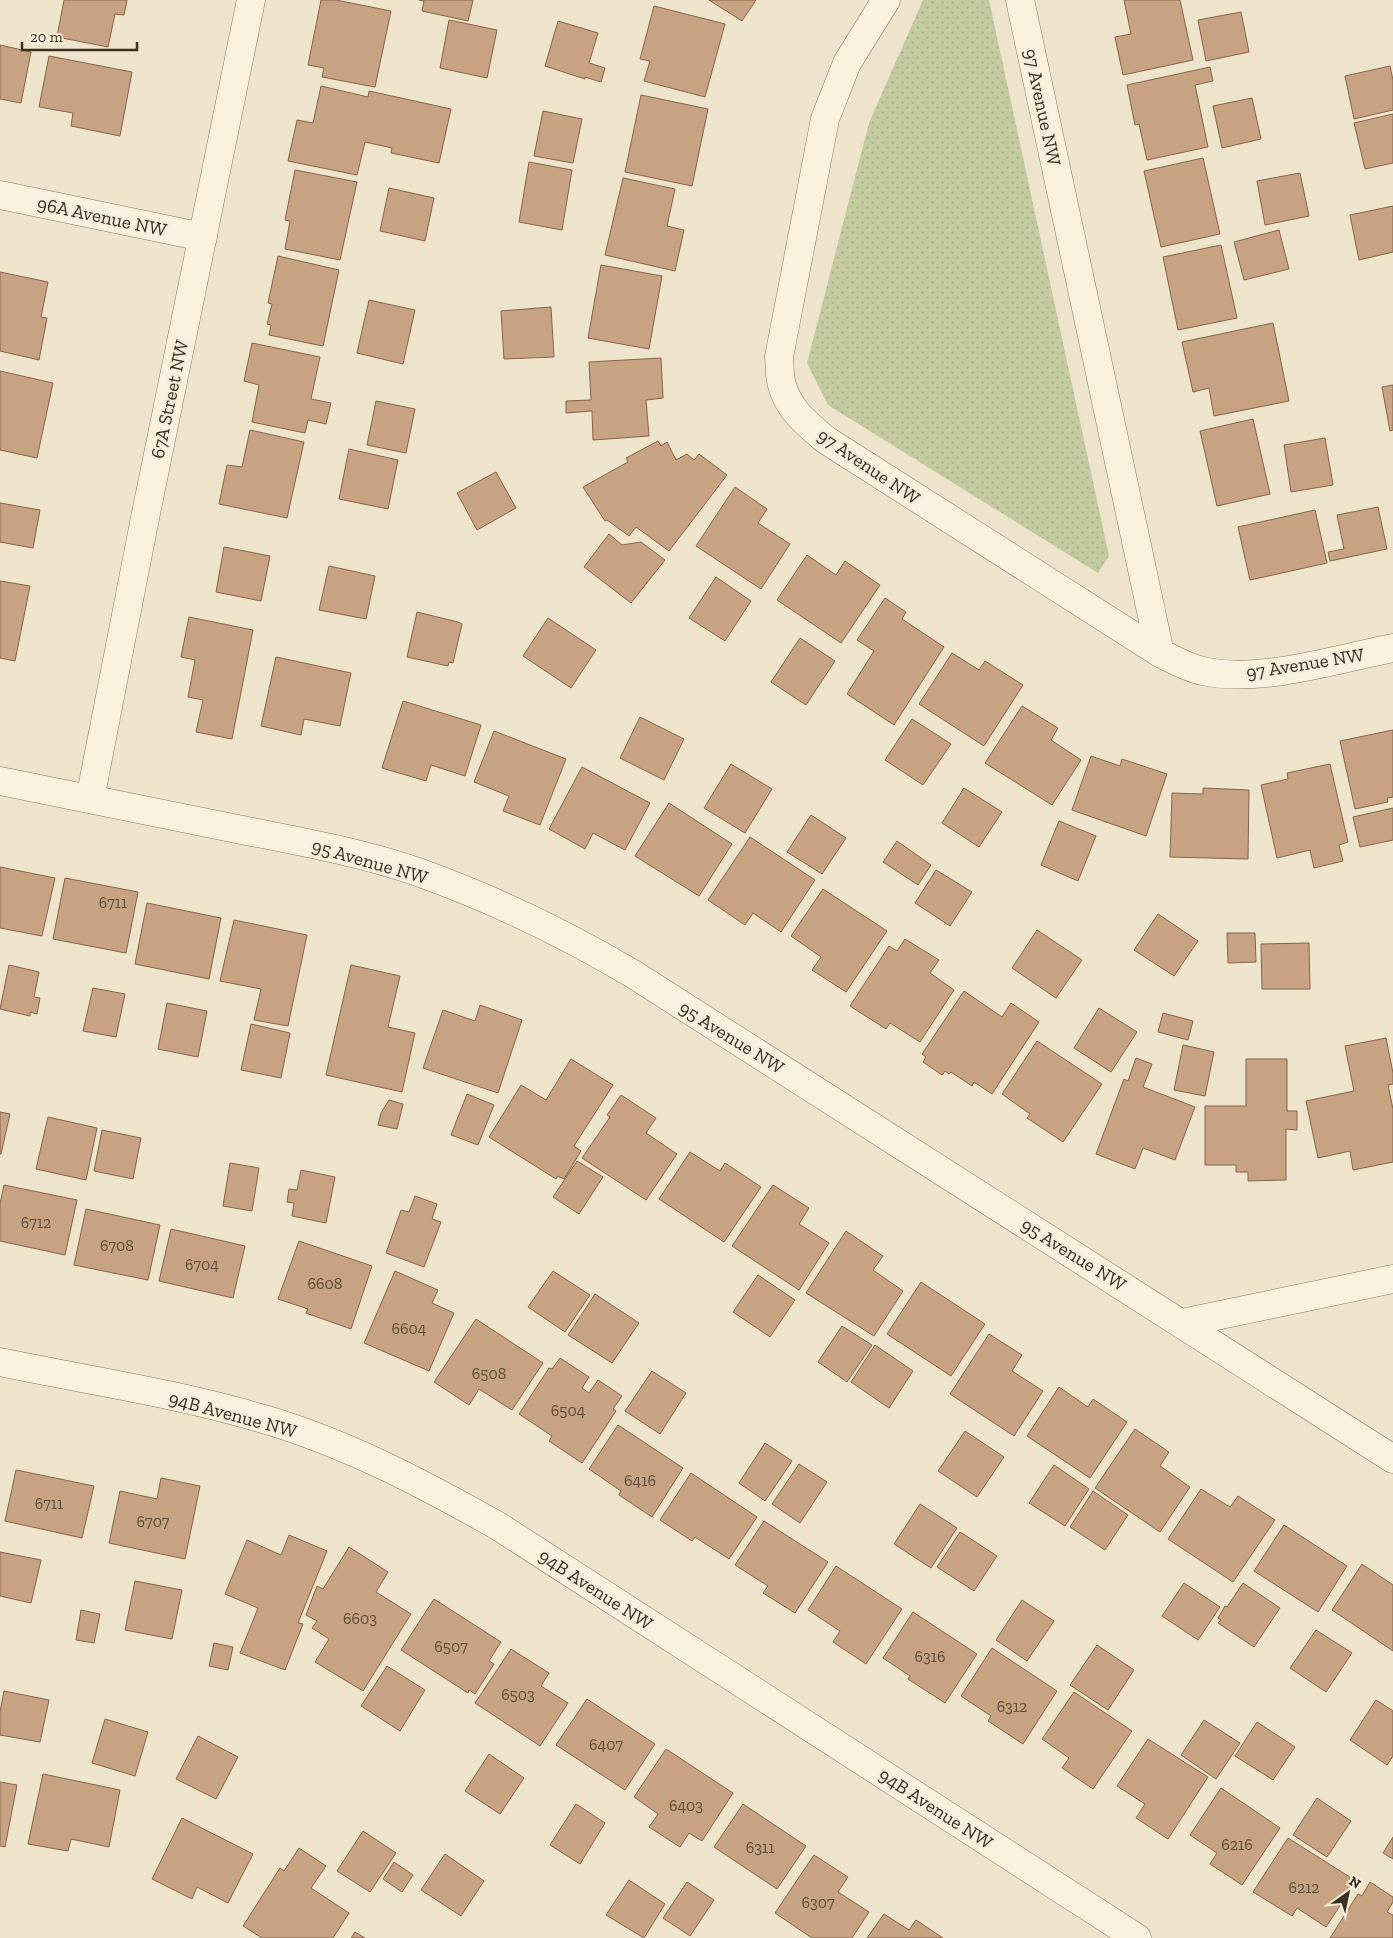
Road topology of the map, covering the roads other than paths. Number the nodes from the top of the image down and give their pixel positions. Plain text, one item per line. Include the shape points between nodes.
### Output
1 (250, 0) edge
2 (886, 0) edge
3 (1020, 0) edge
4 (0, 195) edge
5 (203, 237) junction
6 (1393, 648) edge
7 (1160, 653) junction
8 (0, 781) edge
9 (90, 799) junction
10 (1393, 1279) edge
11 (1182, 1323) junction
12 (0, 1362) edge
13 (1393, 1459) edge
14 (1137, 1938) edge

1 - 5 street, 67A Street NW
2 - 7 street, 97 Avenue NW via 847,63 825,120 779,357 782,385 790,406 826,440
3 - 7 street, 97 Avenue NW
4 - 5 street, 96A Avenue NW
5 - 9 street, 67A Street NW
6 - 7 street, 97 Avenue NW via 1250,675 1202,671
8 - 9 street, 95 Avenue NW
9 - 11 street, 95 Avenue NW via 357,854 487,898 541,922 633,974
10 - 11 street
11 - 13 street, 95 Avenue NW
12 - 14 street, 94B Avenue NW via 260,1418 320,1438 389,1468 498,1526

